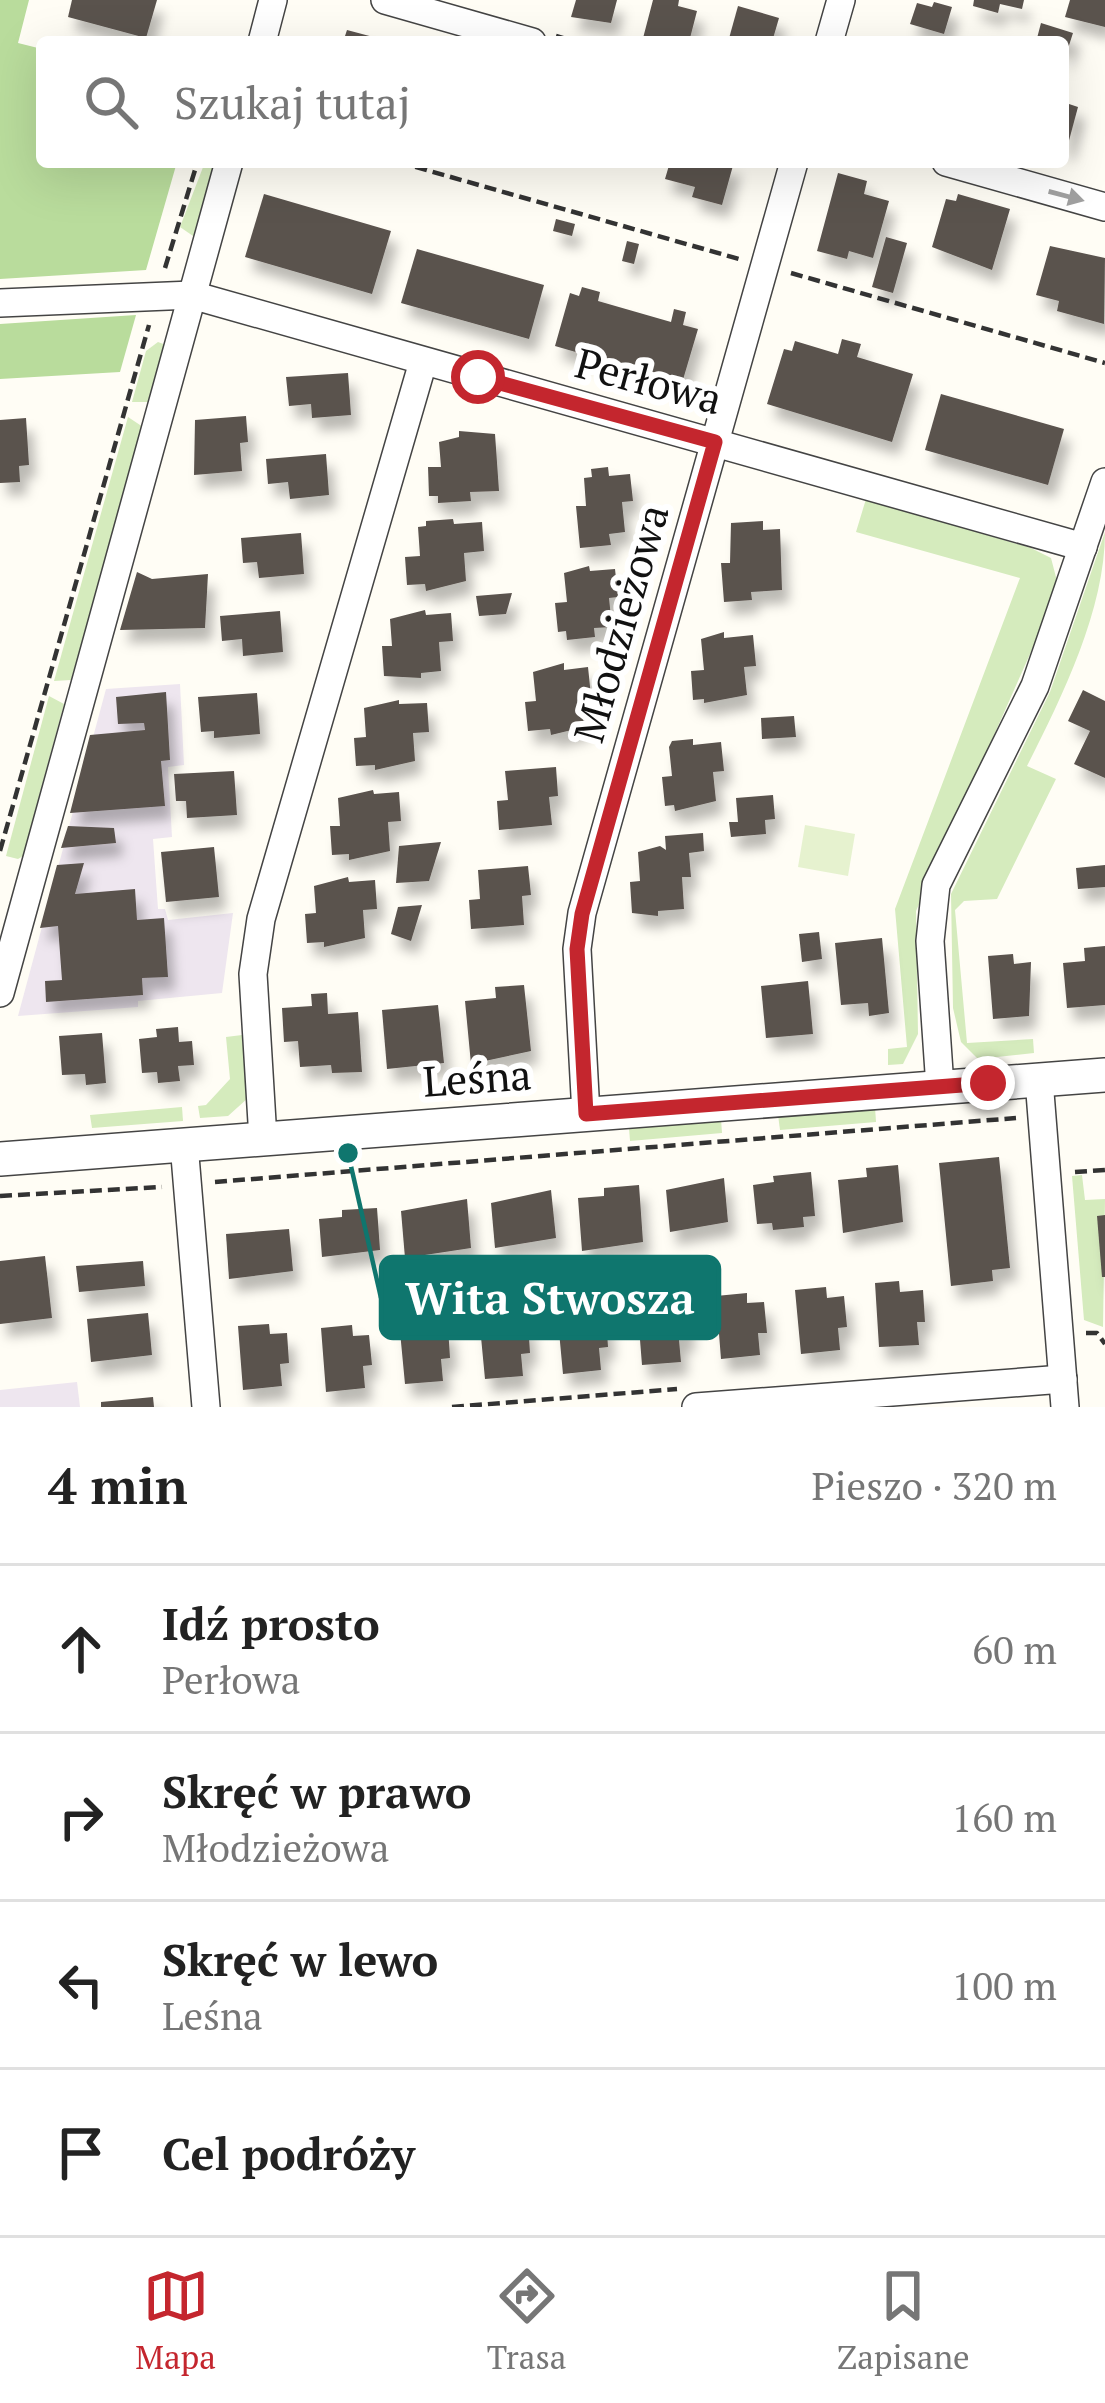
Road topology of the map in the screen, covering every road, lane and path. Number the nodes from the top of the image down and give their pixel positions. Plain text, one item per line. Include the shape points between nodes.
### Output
1 (273, 0) edge
2 (385, 0) edge
3 (841, 0) edge
4 (264, 36) edge
5 (511, 36) edge
6 (831, 36) edge
7 (197, 168) edge
8 (228, 168) edge
9 (792, 168) edge
10 (967, 168) edge
11 (1105, 207) edge
12 (158, 293) junction
13 (192, 295) junction
14 (0, 303) edge
15 (422, 362) junction
16 (715, 442) junction
17 (1105, 482) edge
18 (1083, 547) junction
19 (0, 851) edge
20 (0, 993) edge
21 (1105, 1075) edge
22 (1039, 1080) junction
23 (940, 1087) junction
24 (586, 1114) junction
25 (1022, 1120) dead end
26 (263, 1139) junction
27 (184, 1144) junction
28 (0, 1159) edge
29 (1105, 1170) edge
30 (1068, 1172) dead end
31 (207, 1184) dead end
32 (169, 1188) dead end
33 (0, 1196) edge
34 (1064, 1393) edge
35 (690, 1398) edge
36 (709, 1406) edge
37 (206, 1407) edge
38 (452, 1407) edge

1 - 4 street
2 - 5 street
3 - 6 street
7 - 12 path
8 - 13 street
9 - 16 street, Młodzieżowa
10 -> 11 street
12 - 13 street, Perłowa
12 - 14 street, Perłowa
12 - 19 path
13 - 15 street, Perłowa
13 - 20 street
15 - 16 street, Perłowa
15 - 26 street via 261,919 253,974
16 - 18 street, Perłowa
16 - 24 street, Młodzieżowa via 582,914
17 - 18 street
18 - 23 street via 1035,686 936,885 930,941
21 - 22 street, Leśna
22 - 23 street, Leśna
22 - 34 street
23 - 24 street, Leśna
24 - 26 street, Leśna
25 - 31 path
26 - 27 street, Leśna
27 - 28 street, Leśna
27 - 37 street
29 - 30 path
32 - 33 path
34 - 36 street
35 - 36 street
35 - 38 path

